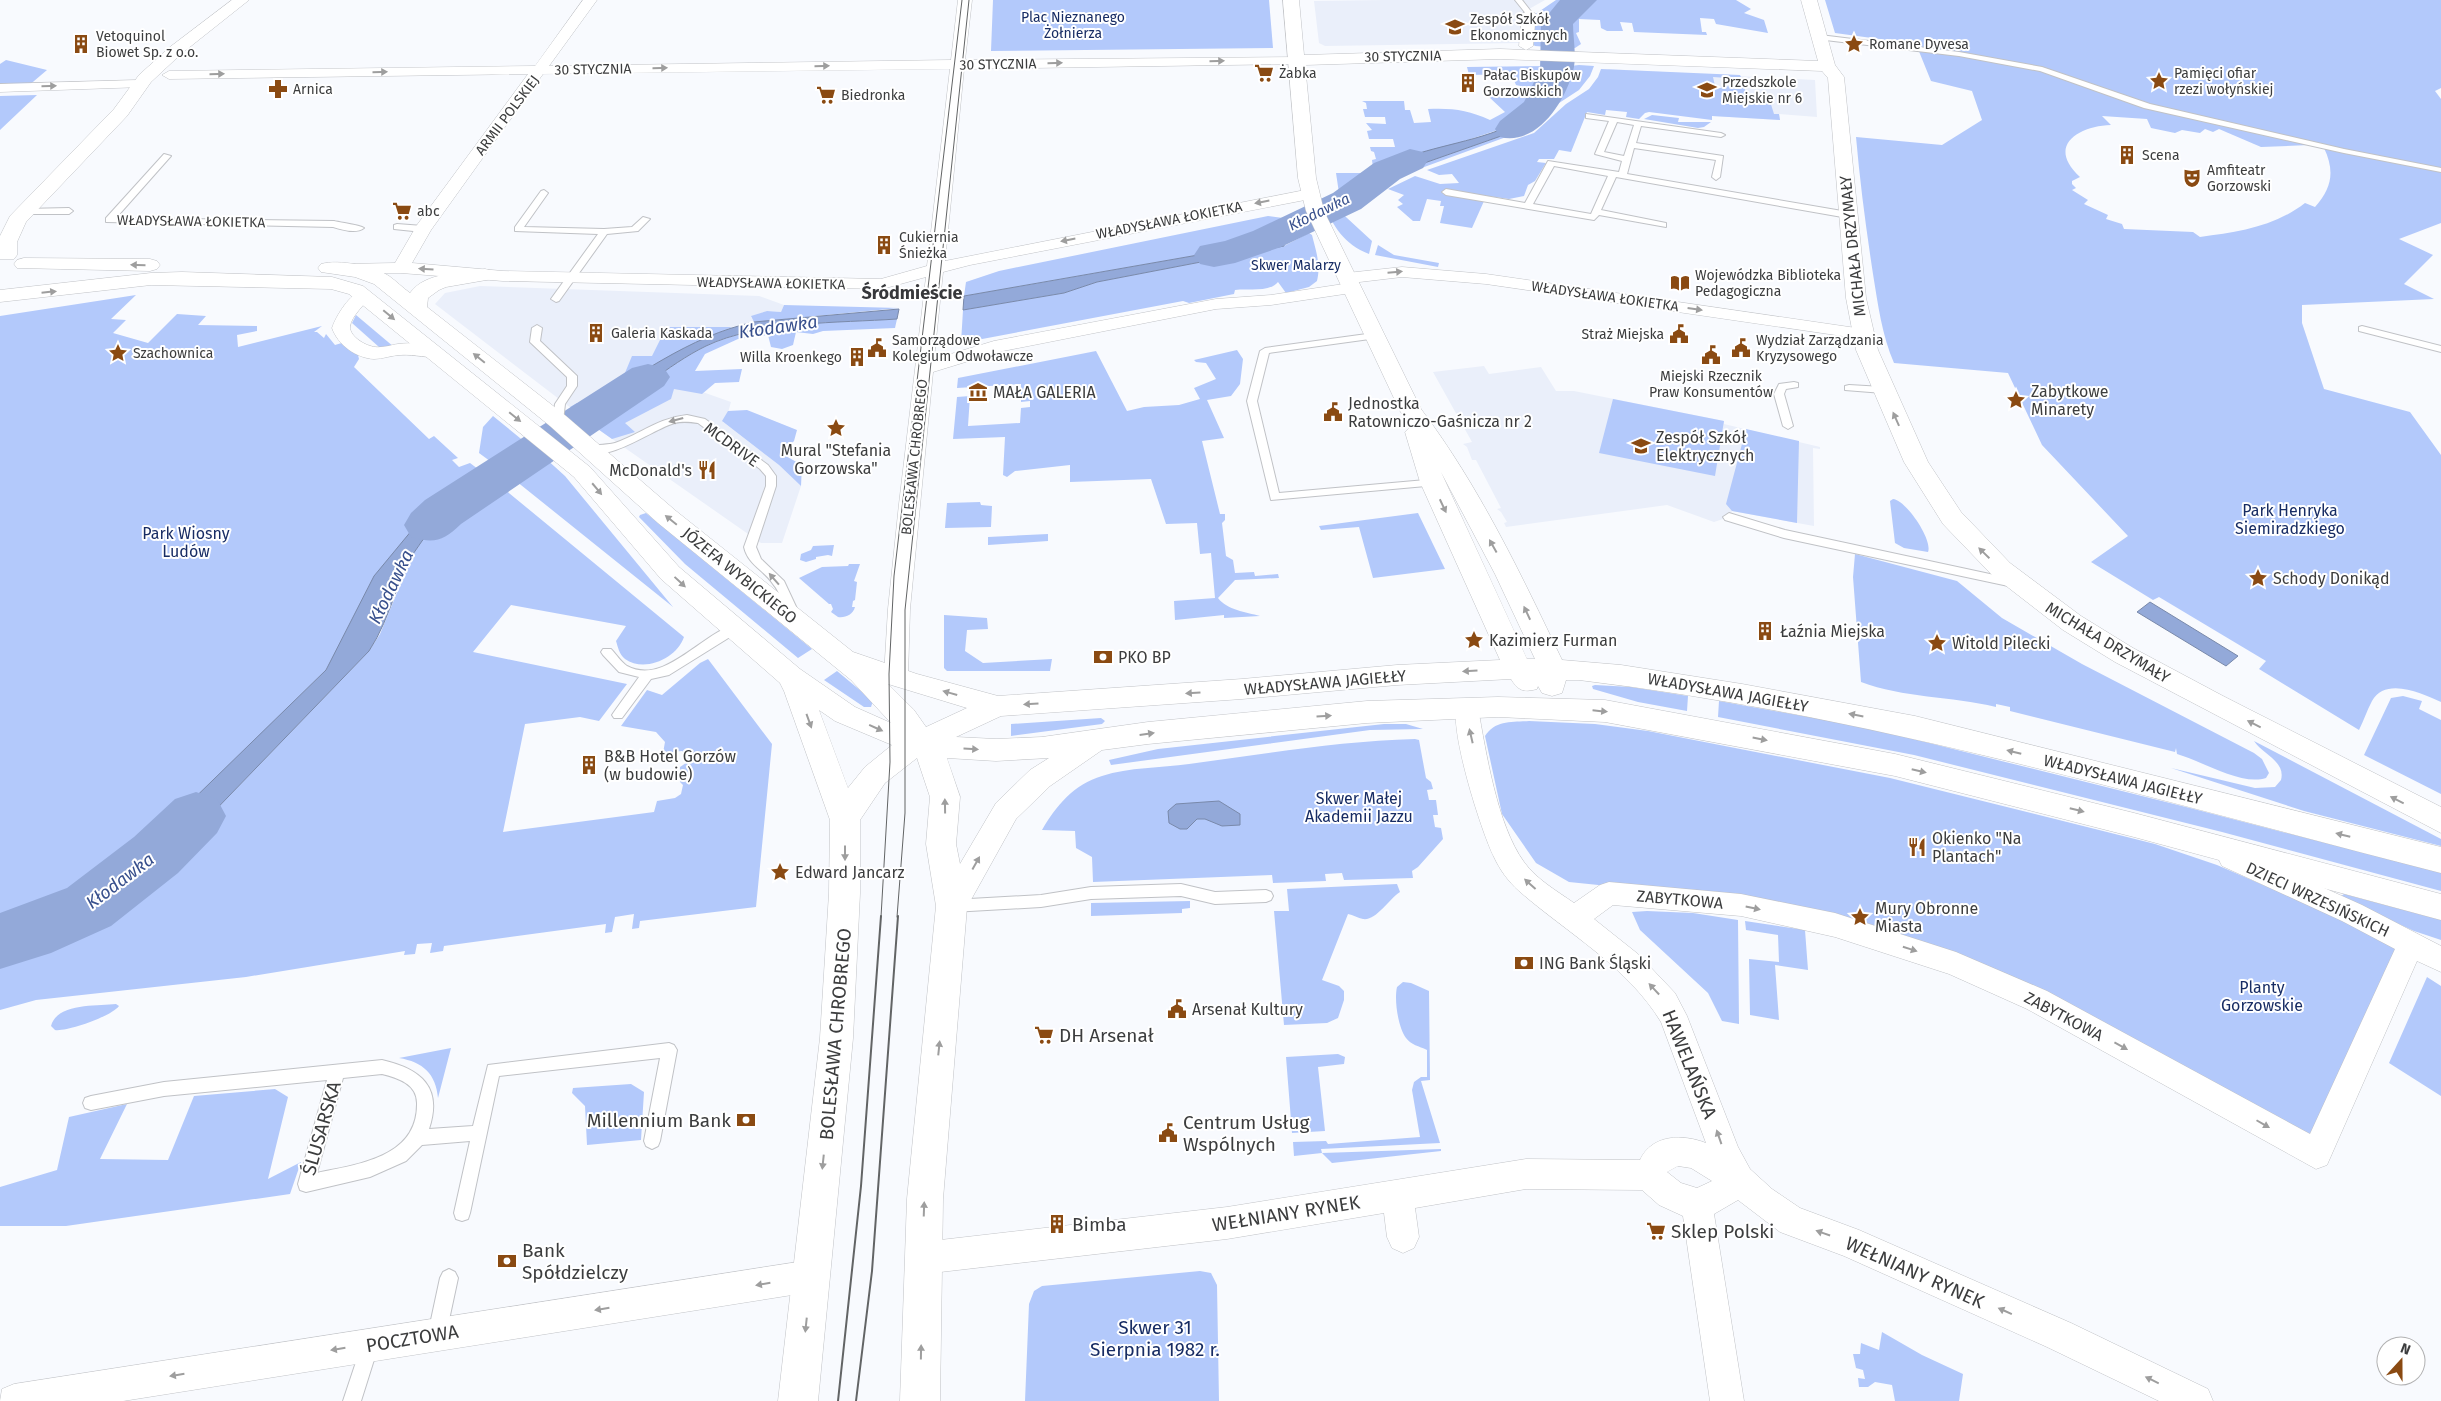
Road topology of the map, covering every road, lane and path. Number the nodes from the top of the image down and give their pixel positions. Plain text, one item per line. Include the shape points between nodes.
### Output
1 (241, 0) edge
2 (590, 0) edge
3 (965, 0) edge
4 (1291, 0) edge
5 (1518, 0) edge
6 (1808, 0) edge
7 (1529, 14) joint
8 (1820, 37) junction
9 (1529, 52) junction
10 (1296, 60) junction
11 (958, 64) junction
12 (1827, 66) junction
13 (165, 69) junction
14 (541, 69) junction
15 (138, 84) junction
16 (0, 88) edge
17 (121, 112) junction
18 (1590, 116) dead end
19 (1614, 119) junction
20 (1638, 123) junction
21 (1721, 135) dead end
22 (1631, 145) junction
23 (167, 156) dead end
24 (1627, 159) junction
25 (2441, 170) edge
26 (1618, 175) junction
27 (1716, 178) dead end
28 (1446, 192) dead end
29 (544, 193) dead end
30 (1310, 196) junction
31 (1528, 206) junction
32 (109, 209) dead end
33 (119, 209) junction
34 (68, 211) dead end
35 (1596, 212) junction
36 (1848, 215) junction
37 (21, 216) junction
38 (646, 219) dead end
39 (1662, 224) dead end
40 (396, 227) dead end
41 (360, 228) dead end
42 (423, 228) junction
43 (0, 230) edge
44 (604, 232) junction
45 (10, 258) edge
46 (401, 268) junction
47 (934, 270) junction
48 (486, 275) junction
49 (338, 276) junction
50 (571, 278) junction
51 (1349, 283) junction
52 (0, 292) edge
53 (363, 295) junction
54 (0, 296) edge
55 (556, 299) dead end
56 (411, 304) junction
57 (537, 328) dead end
58 (2362, 329) dead end
59 (1863, 334) junction
60 (1374, 336) junction
61 (2441, 349) edge
62 (434, 352) junction
63 (923, 369) junction
64 (1794, 385) dead end
65 (1849, 388) dead end
66 (1883, 390) junction
67 (558, 421) junction
68 (1788, 426) dead end
69 (591, 449) junction
70 (1444, 481) junction
71 (1730, 522) dead end
72 (2019, 584) junction
73 (797, 622) junction
74 (734, 629) junction
75 (832, 649) junction
76 (607, 652) dead end
77 (1518, 669) junction
78 (1553, 670) junction
79 (647, 675) junction
80 (790, 676) junction
81 (896, 676) junction
82 (998, 706) junction
83 (1547, 707) junction
84 (1466, 708) junction
85 (618, 715) dead end
86 (1099, 741) junction
87 (922, 743) junction
88 (844, 820) junction
89 (2441, 821) edge
90 (2193, 840) junction
91 (2441, 860) edge
92 (1266, 896) dead end
93 (952, 906) junction
94 (2441, 907) edge
95 (1574, 918) junction
96 (2411, 943) junction
97 (2441, 960) edge
98 (337, 1072) junction
99 (91, 1103) dead end
100 (479, 1133) junction
101 (418, 1138) junction
102 (652, 1141) dead end
103 (1649, 1174) junction
104 (1740, 1180) junction
105 (1398, 1195) junction
106 (1697, 1204) junction
107 (462, 1213) dead end
108 (1403, 1237) dead end
109 (923, 1258) junction
110 (811, 1276) junction
111 (449, 1278) dead end
112 (437, 1334) junction
113 (370, 1344) junction
114 (14, 1401) edge
115 (352, 1401) edge
116 (798, 1401) edge
117 (920, 1401) edge
118 (1727, 1401) edge
119 (2196, 1401) edge

1 - 13 main road via 220,19 212,34
2 - 14 street, ARMII POLSKIEJ
3 - 11 street, BOLESŁAWA CHROBREGO
4 - 10 main road
5 - 7 lane
6 - 8 main road, MICHAŁA DRZYMAŁY
7 - 9 street
8 - 12 main road, MICHAŁA DRZYMAŁY
8 - 25 lane via 1853,39 2042,69 2143,105 2190,117
9 - 10 main road, 30 STYCZNIA
9 - 12 main road, 30 STYCZNIA via 1577,57
11 -> 10 street, 30 STYCZNIA
10 - 30 main road
14 -> 11 street, 30 STYCZNIA
11 - 47 street, BOLESŁAWA CHROBREGO
12 - 36 main road, MICHAŁA DRZYMAŁY via 1836,77
13 -> 14 street, 30 STYCZNIA
13 - 15 main road
13 - 17 main road via 142,101
14 - 42 street, ARMII POLSKIEJ
16 -> 15 street
15 - 17 main road
17 - 37 main road
18 - 19 lane
19 - 20 lane
19 - 24 lane via 1599,154
20 - 21 lane
20 - 22 lane
22 - 24 lane
22 - 27 lane via 1720,158
23 - 33 lane, WŁADYSŁAWA ŁOKIETKA
24 - 26 lane
26 - 31 lane via 1551,163
26 - 35 lane
26 - 36 lane
28 - 31 lane
29 - 44 lane via 518,230
30 -> 47 street, WŁADYSŁAWA ŁOKIETKA via 968,260
30 - 51 main road
31 - 35 lane via 1594,217
32 - 33 lane
33 - 41 lane, WŁADYSŁAWA ŁOKIETKA via 109,220 334,224
34 - 37 lane
35 - 39 lane
36 - 59 main road, MICHAŁA DRZYMAŁY
37 - 43 main road
37 - 45 main road via 7,242
38 - 44 lane via 635,228
40 - 42 lane
42 - 46 street, ARMII POLSKIEJ
44 - 50 lane
49 -> 45 main road, WŁADYSŁAWA ŁOKIETKA
45 - 52 main road via 21,277
48 -> 46 street, WŁADYSŁAWA ŁOKIETKA
46 - 49 street, WŁADYSŁAWA ŁOKIETKA
46 - 56 main road
47 - 50 street, WŁADYSŁAWA ŁOKIETKA via 873,285
47 - 63 street, BOLESŁAWA CHROBREGO
48 - 50 street, WŁADYSŁAWA ŁOKIETKA
48 - 56 main road via 435,284
49 - 53 main road
54 -> 49 main road, WŁADYSŁAWA ŁOKIETKA via 174,278
49 - 56 main road, WŁADYSŁAWA ŁOKIETKA via 369,274
50 - 55 lane
51 -> 59 street, WŁADYSŁAWA ŁOKIETKA via 1402,272 1428,272
51 - 60 main road
51 - 63 street, WŁADYSŁAWA ŁOKIETKA via 1272,300 1216,304 994,347
53 -> 62 main road
53 - 62 street via 341,328 344,336 355,346 374,353 401,349
67 -> 56 main road, JÓZEFA WYBICKIEGO
57 - 67 lane via 535,342 572,376 572,386 560,404
58 - 61 lane
59 - 66 main road, MICHAŁA DRZYMAŁY
60 - 70 main road via 1411,411 1418,443
60 - 70 lane via 1265,351 1252,401 1275,497
62 -> 74 main road via 593,483 670,573
63 - 81 street, BOLESŁAWA CHROBREGO via 900,593
64 - 68 lane via 1783,386 1779,394
65 - 66 lane
72 -> 66 main road, MICHAŁA DRZYMAŁY via 1978,547 1944,506 1916,462
67 - 69 main road, JÓZEFA WYBICKIEGO
73 -> 69 main road, JÓZEFA WYBICKIEGO via 667,517
73 -> 69 lane, MCDRIVE via 778,582 750,552 771,486 771,476 764,468 701,421 690,417 673,419 620,447 601,451
70 -> 77 main road
78 -> 70 main road via 1508,574
71 - 72 lane via 1746,522 1784,534
89 -> 72 main road, MICHAŁA DRZYMAŁY via 2124,655 2072,623
73 - 75 main road, JÓZEFA WYBICKIEGO
74 - 79 lane via 665,672
74 - 80 main road
75 - 81 main road
75 - 87 main road, JÓZEFA WYBICKIEGO via 885,696
76 - 79 lane via 623,669
77 - 78 main road, WŁADYSŁAWA JAGIEŁŁY
77 -> 82 main road, WŁADYSŁAWA JAGIEŁŁY via 1397,675
77 - 83 main road
78 - 83 main road
91 -> 78 main road, WŁADYSŁAWA JAGIEŁŁY via 1889,722 1679,683
79 - 85 lane
80 -> 87 main road, WŁADYSŁAWA JAGIEŁŁY via 845,714 890,734
80 -> 88 main road, BOLESŁAWA CHROBREGO
82 -> 81 main road
82 - 87 main road
83 - 84 main road, WŁADYSŁAWA JAGIEŁŁY
83 -> 90 main road, WŁADYSŁAWA JAGIEŁŁY via 1631,714 1895,766
86 -> 84 main road, WŁADYSŁAWA JAGIEŁŁY via 1314,716
95 -> 84 street, HAWELAŃSKA via 1534,888 1508,860 1488,808
87 -> 86 main road, WŁADYSŁAWA JAGIEŁŁY via 996,750
93 -> 86 main road via 1006,811 1040,778
87 - 88 main road via 875,775
93 -> 87 main road, JÓZEFA WYBICKIEGO via 941,844 945,797 933,760
88 -> 110 main road, BOLESŁAWA CHROBREGO via 845,934
90 - 94 main road, WŁADYSŁAWA JAGIEŁŁY
90 - 96 street, DZIECI WRZESIŃSKICH
92 - 93 lane via 1215,898 1172,890 1091,893 1041,901
109 -> 93 main road via 925,1199
95 -> 96 street, ZABYTKOWA via 1609,893 1723,902 1835,925 1956,964 2037,1000 2316,1154
104 -> 95 street, HAWELAŃSKA via 1726,1155 1669,1008 1639,974
96 - 97 street, DZIECI WRZESIŃSKICH
98 - 99 lane via 164,1089
98 - 101 lane via 382,1067 399,1070 412,1077 422,1088 426,1103
98 - 101 lane, ŚLUSARSKA via 306,1184 370,1169 400,1155
100 - 101 lane
100 - 102 lane via 493,1070 669,1050
100 - 107 lane
103 - 104 street, WEŁNIANY RYNEK via 1659,1158 1678,1150 1696,1154
103 - 105 street, WEŁNIANY RYNEK via 1526,1174
103 - 106 street via 1659,1188 1678,1200
104 - 106 street via 1713,1199
119 -> 104 street, WEŁNIANY RYNEK via 2024,1320 1848,1242 1791,1221
105 - 108 street
105 - 109 street, WEŁNIANY RYNEK via 1200,1227
106 - 118 street
117 -> 109 main road
110 -> 112 street, POCZTOWA
110 -> 116 main road, BOLESŁAWA CHROBREGO
111 - 112 lane
112 - 113 street, POCZTOWA
113 -> 114 street, POCZTOWA
113 - 115 lane

